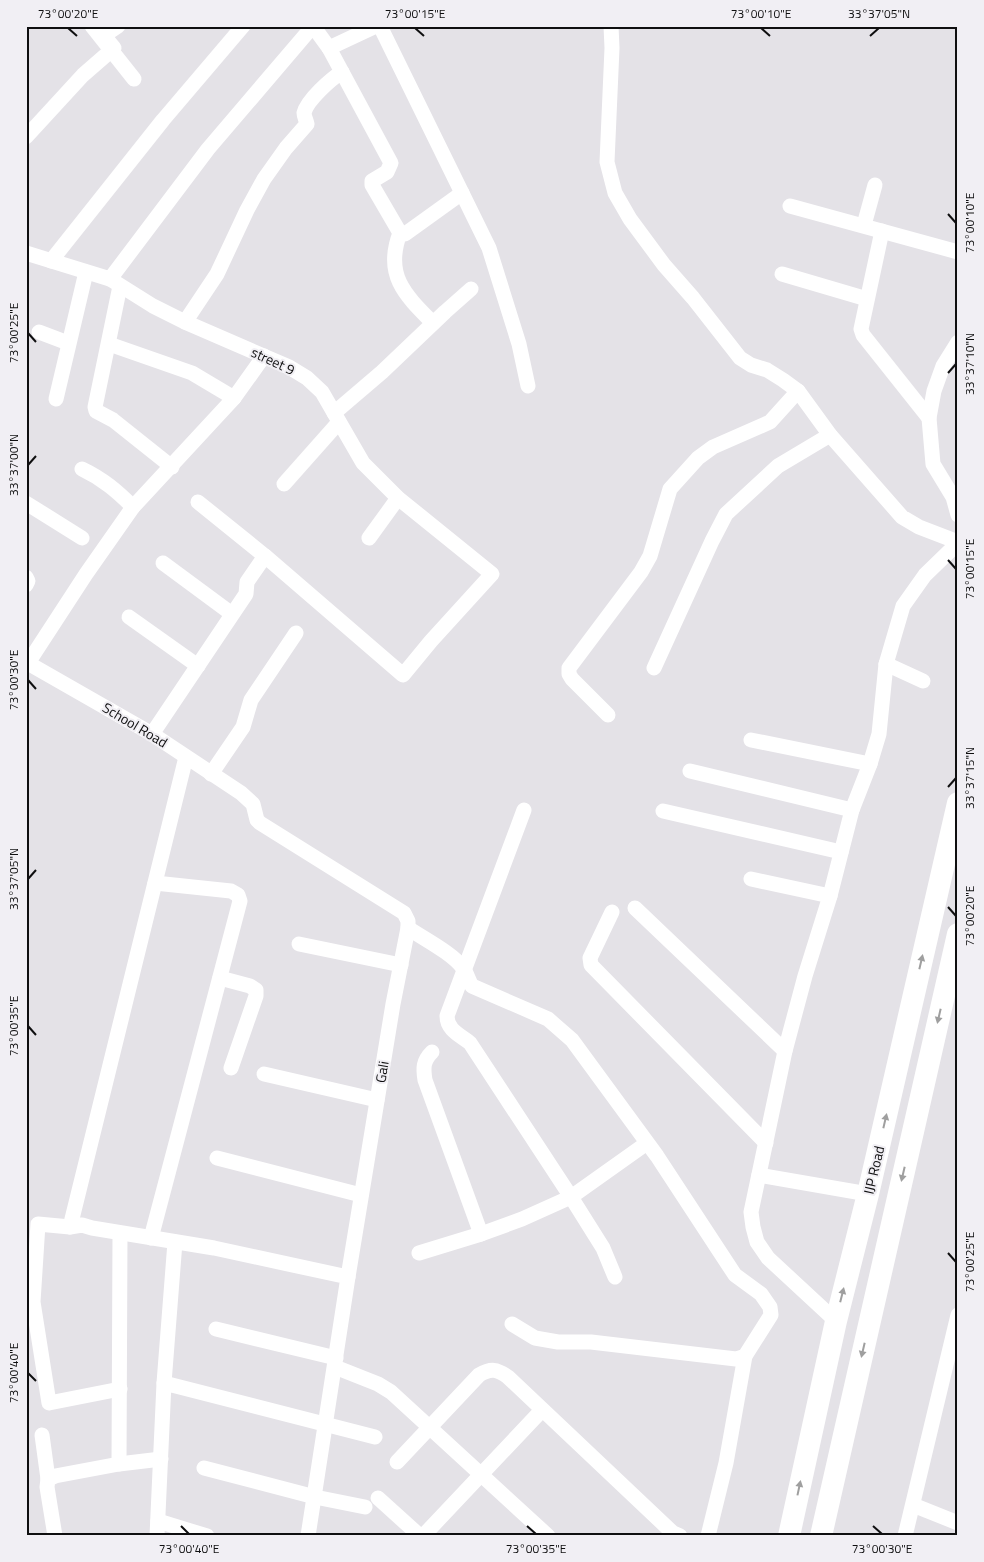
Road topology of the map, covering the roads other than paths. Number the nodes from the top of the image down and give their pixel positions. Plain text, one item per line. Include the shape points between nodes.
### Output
1 (92, 26) edge
2 (118, 26) edge
3 (243, 26) edge
4 (313, 26) edge
5 (376, 26) edge
6 (380, 26) edge
7 (611, 26) edge
8 (329, 48) junction
9 (111, 51) junction
10 (342, 72) junction
11 (134, 79) dead end
12 (26, 137) edge
13 (875, 185) dead end
14 (462, 193) junction
15 (790, 206) dead end
16 (864, 226) junction
17 (882, 231) junction
18 (400, 233) junction
19 (958, 252) edge
20 (26, 253) edge
21 (51, 261) junction
22 (86, 272) junction
23 (782, 274) dead end
24 (115, 282) junction
25 (471, 290) dead end
26 (867, 299) junction
27 (185, 322) junction
28 (433, 323) junction
29 (40, 332) dead end
30 (958, 342) edge
31 (68, 343) junction
32 (109, 344) junction
33 (264, 356) junction
34 (528, 386) dead end
35 (798, 391) junction
36 (234, 398) junction
37 (56, 399) dead end
38 (337, 418) junction
39 (929, 418) junction
40 (830, 435) junction
41 (172, 467) junction
42 (82, 469) dead end
43 (284, 484) dead end
44 (398, 498) junction
45 (198, 502) dead end
46 (26, 503) edge
47 (133, 507) junction
48 (958, 515) edge
49 (82, 538) dead end
50 (369, 538) dead end
51 (958, 543) edge
52 (265, 556) junction
53 (163, 563) dead end
54 (26, 577) edge
55 (26, 585) edge
56 (232, 614) junction
57 (130, 618) dead end
58 (296, 633) dead end
59 (27, 662) edge
60 (886, 664) junction
61 (198, 666) junction
62 (654, 668) dead end
63 (924, 681) dead end
64 (608, 714) dead end
65 (152, 734) junction
66 (751, 740) dead end
67 (186, 757) junction
68 (870, 764) junction
69 (690, 771) dead end
70 (211, 774) junction
71 (958, 803) edge
72 (524, 810) dead end
73 (852, 810) junction
74 (663, 812) dead end
75 (841, 852) junction
76 (751, 878) dead end
77 (155, 883) junction
78 (830, 896) junction
79 (635, 908) dead end
80 (612, 912) dead end
81 (408, 928) junction
82 (958, 934) edge
83 (299, 944) dead end
84 (401, 965) junction
85 (465, 970) junction
86 (220, 978) junction
87 (785, 1051) junction
88 (432, 1052) dead end
89 (231, 1068) dead end
90 (264, 1074) dead end
91 (377, 1100) junction
92 (647, 1143) junction
93 (766, 1143) junction
94 (217, 1158) dead end
95 (759, 1175) junction
96 (868, 1194) junction
97 (361, 1195) junction
98 (572, 1197) junction
99 (70, 1227) junction
100 (120, 1233) junction
101 (481, 1234) junction
102 (151, 1238) junction
103 (174, 1242) junction
104 (419, 1253) dead end
105 (348, 1277) junction
106 (615, 1277) dead end
107 (958, 1315) edge
108 (836, 1321) junction
109 (512, 1324) dead end
110 (216, 1329) dead end
111 (744, 1356) junction
112 (336, 1362) junction
113 (164, 1384) junction
114 (120, 1389) junction
115 (542, 1410) junction
116 (325, 1425) junction
117 (429, 1428) junction
118 (42, 1435) dead end
119 (375, 1437) dead end
120 (161, 1459) junction
121 (397, 1462) dead end
122 (120, 1464) junction
123 (204, 1468) dead end
124 (481, 1475) junction
125 (48, 1479) junction
126 (315, 1496) junction
127 (378, 1498) dead end
128 (913, 1505) junction
129 (365, 1507) dead end
130 (958, 1523) edge
131 (157, 1528) edge
132 (55, 1536) edge
133 (207, 1536) edge
134 (308, 1536) edge
135 (422, 1536) edge
136 (548, 1536) edge
137 (680, 1536) edge
138 (708, 1536) edge
139 (789, 1536) edge
140 (821, 1536) edge
141 (905, 1536) edge

1 - 9 street
2 - 9 street via 105,37 114,47
3 - 21 street
4 - 8 street
4 - 24 street via 208,149
5 - 8 street
6 - 14 street
7 - 35 street via 607,162 615,193 664,265 740,358 767,370
8 - 10 street
9 - 11 street
9 - 12 street via 83,75
10 - 18 street via 391,163 387,172 372,181 372,185
10 - 27 street via 331,79 309,104 304,113 307,124 264,179 217,274
13 - 16 street
14 - 18 street via 405,234
14 - 34 street via 489,248 519,344
15 - 16 street
16 - 17 street
17 - 19 street
17 - 26 street
18 - 28 street via 394,248 398,280 406,296
20 - 21 street, street 9
21 - 22 street, street 9
22 - 24 street, street 9
22 - 31 street
23 - 26 street
24 - 27 street, street 9
24 - 32 street
25 - 28 street
26 - 39 street via 861,328 863,335
27 - 33 street, street 9
28 - 38 street
29 - 31 street
30 - 39 street via 943,366
31 - 37 street
32 - 36 street via 192,373
32 - 41 street via 96,411 113,420
33 - 36 street
33 - 38 street, street 9 via 307,378 322,392
35 - 40 street
35 - 64 street via 770,422 714,447 698,458 670,489 650,556 641,572 569,668 572,679
36 - 41 street
38 - 43 street
38 - 44 street, street 9 via 363,463
39 - 48 street via 933,464 953,497
40 - 51 street via 902,518
40 - 62 street via 778,466 726,514
41 - 47 street
42 - 47 street via 112,486
44 - 50 street
44 - 52 street, street 9 via 492,574 403,675
45 - 52 street
46 - 49 street
47 - 59 street
51 - 60 street via 925,575 903,606
52 - 56 street via 247,582 246,594
53 - 56 street
54 - 55 street
56 - 61 street
57 - 61 street
58 - 70 street via 251,700 243,727
59 - 65 street, School Road
60 - 63 street
60 - 68 street via 879,734
61 - 65 street
65 - 67 street, School Road
66 - 68 street
67 - 70 street, School Road
67 - 77 street
68 - 73 street
69 - 73 street
70 - 81 street, School Road via 253,804 260,823 404,913
96 -> 71 highway, IJP Road
72 - 85 street
73 - 75 street
74 - 75 street
75 - 78 street
76 - 78 street
77 - 86 street via 231,891 238,895 240,901
77 - 99 street
78 - 87 street
79 - 87 street
80 - 93 street via 590,958 591,965
81 - 84 street, Gali
81 - 85 street
82 -> 140 highway
83 - 84 street
84 - 91 street, Gali
85 - 92 street via 472,986 548,1019 560,1028
85 - 98 street via 447,1022 470,1043
86 - 89 street via 256,990
86 - 102 street
87 - 93 street
88 - 101 street via 425,1060 425,1080
90 - 91 street
91 - 97 street, Gali
92 - 98 street
92 - 111 street via 735,1275 761,1294 770,1307 769,1320
93 - 95 street
94 - 97 street
95 - 96 street
95 - 108 street via 752,1212 757,1242 768,1258
108 -> 96 highway, IJP Road
97 - 105 street, Gali
98 - 101 street
98 - 106 street via 603,1248
99 - 100 street via 82,1225
99 - 114 street via 38,1224 33,1302 49,1403
100 - 102 street
100 - 114 street
101 - 104 street
102 - 103 street
103 - 105 street
103 - 113 street
105 - 112 street, Gali
107 - 128 street
139 -> 108 highway, IJP Road
109 - 111 street via 535,1338 558,1342 591,1342 736,1359
110 - 112 street
111 - 138 street via 726,1464
112 - 116 street, Gali
112 - 117 street via 385,1388
113 - 116 street
113 - 120 street
114 - 122 street
115 - 117 street via 508,1377 498,1370 488,1370 479,1375
115 - 124 street
115 - 137 street
116 - 119 street
116 - 126 street, Gali
117 - 121 street
117 - 124 street
118 - 125 street
120 - 122 street
120 - 131 street
122 - 125 street
123 - 126 street
124 - 135 street
124 - 136 street
125 - 132 street
126 - 129 street
126 - 134 street, Gali
127 - 135 street
128 - 130 street
128 - 141 street
131 - 133 street

